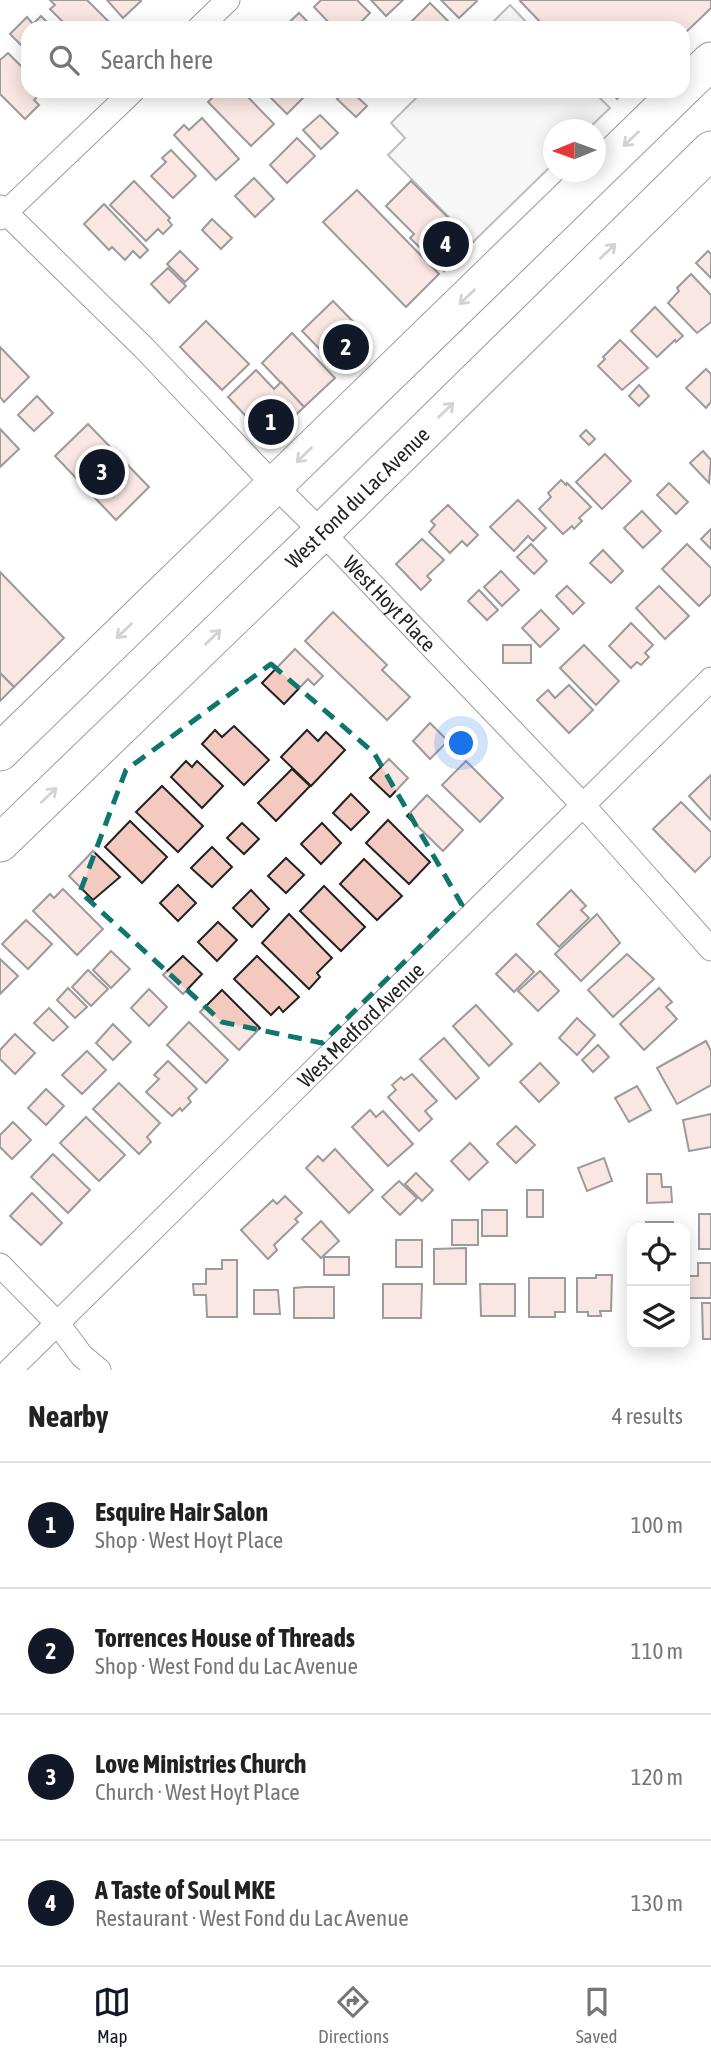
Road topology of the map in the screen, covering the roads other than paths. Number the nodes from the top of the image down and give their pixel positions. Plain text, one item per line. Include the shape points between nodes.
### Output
1 (228, 0) edge
2 (206, 21) edge
3 (711, 61) edge
4 (690, 81) edge
5 (125, 98) edge
6 (672, 98) edge
7 (711, 150) edge
8 (2, 213) edge
9 (274, 485) junction
10 (322, 531) junction
11 (711, 679) edge
12 (0, 752) edge
13 (582, 804) junction
14 (0, 843) edge
15 (711, 949) edge
16 (0, 1265) edge
17 (58, 1324) junction
18 (10, 1370) edge
19 (99, 1370) edge

1 - 2 street
3 - 4 main road
5 - 8 street
6 -> 9 main road
10 -> 7 main road, West Fond du Lac Avenue
8 - 9 street, West Hoyt Place via 144,348
9 - 10 street, West Hoyt Place
9 -> 12 main road
10 - 13 street, West Hoyt Place
14 -> 10 main road, West Fond du Lac Avenue
11 - 13 street, West Medford Avenue
13 - 15 street, West Hoyt Place
13 - 17 street, West Medford Avenue
16 - 17 street
17 - 18 street, West Medford Avenue
17 - 19 street

